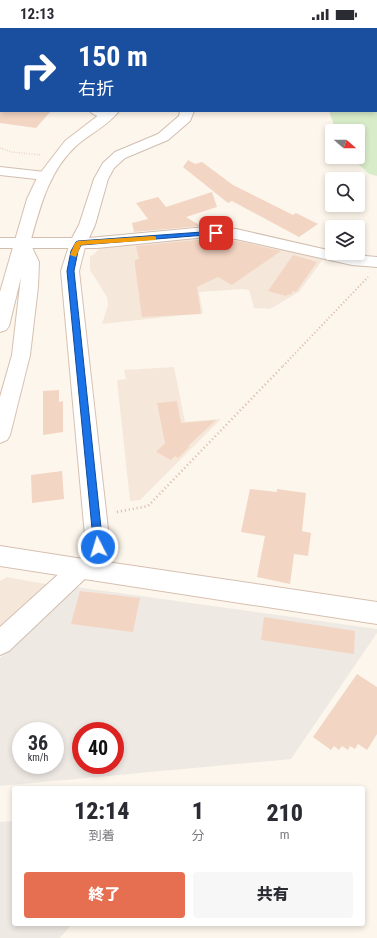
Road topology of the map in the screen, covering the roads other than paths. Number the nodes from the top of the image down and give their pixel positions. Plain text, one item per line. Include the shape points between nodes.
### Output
1 (105, 112) edge
2 (188, 112) edge
3 (0, 170) edge
4 (45, 176) junction
5 (0, 243) edge
6 (22, 243) junction
7 (78, 243) junction
8 (374, 268) edge
9 (0, 326) edge
10 (0, 435) edge
11 (0, 556) edge
12 (87, 568) junction
13 (377, 613) edge
14 (0, 643) edge

1 - 4 street via 70,144
2 - 7 street via 185,118 163,137 120,155 108,166
3 - 4 street
4 - 6 street
5 - 6 street
6 - 7 street
6 - 9 street
6 - 10 street via 31,262 29,287 21,354
7 - 8 street via 206,232 236,234 352,260
7 - 12 street via 70,271 98,547
11 - 12 street
12 - 13 street
12 - 14 street

